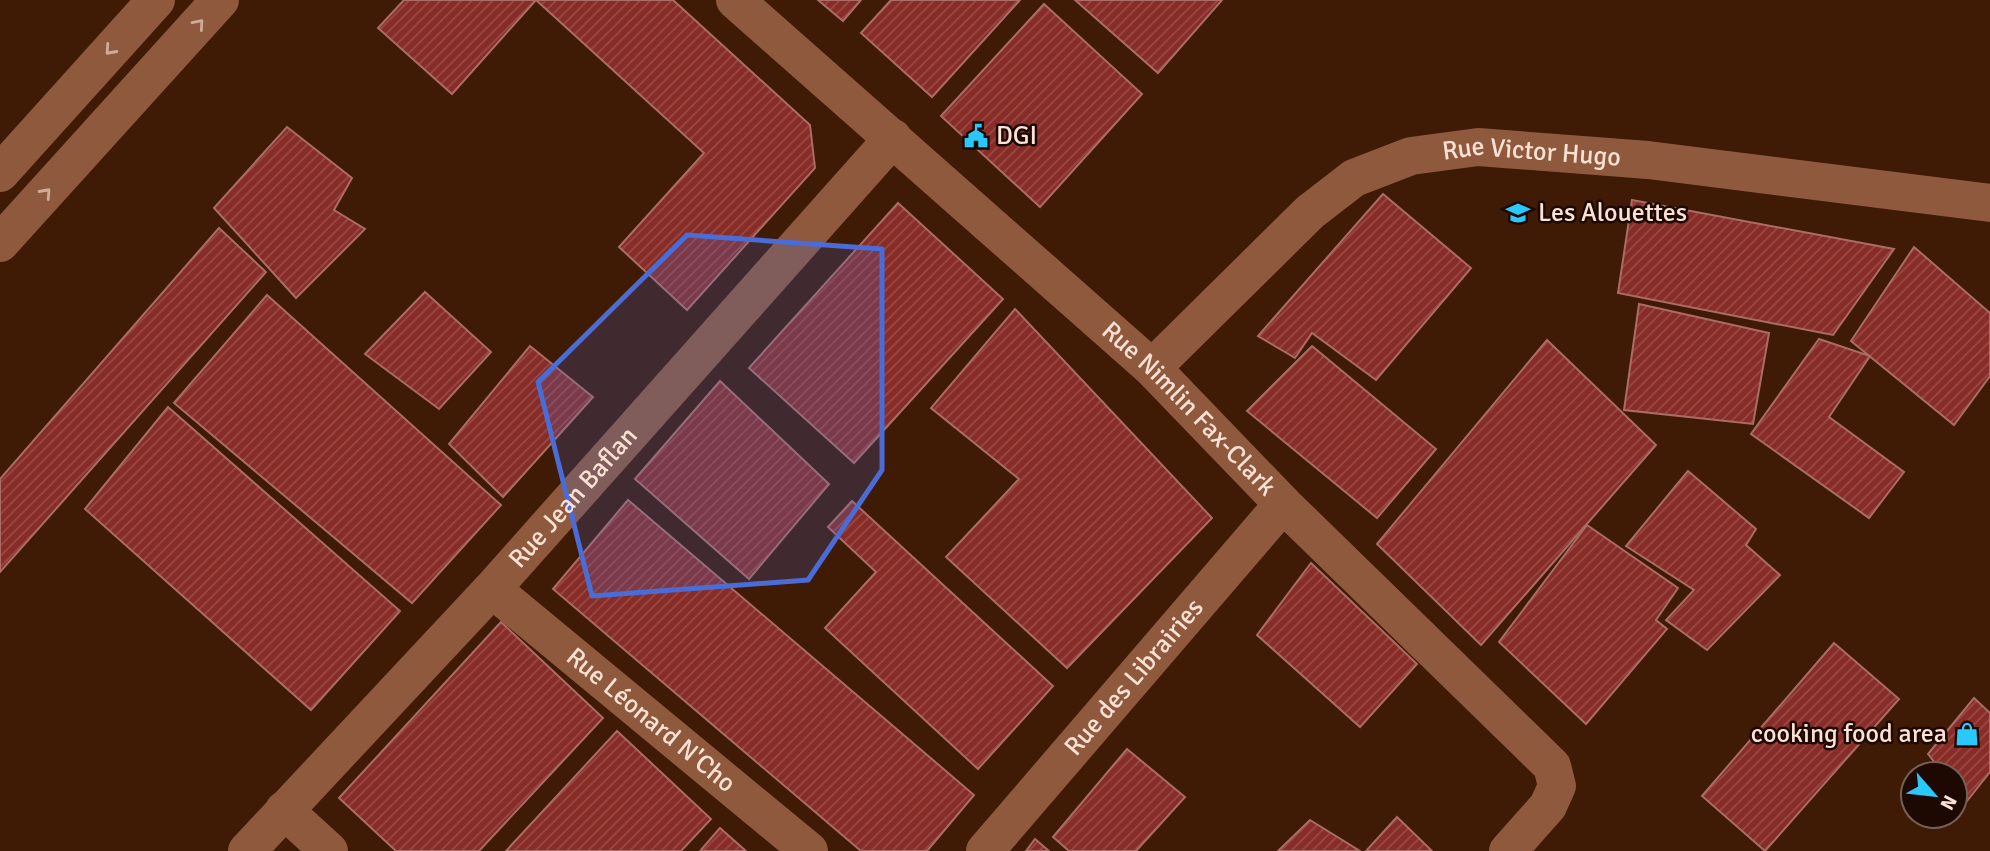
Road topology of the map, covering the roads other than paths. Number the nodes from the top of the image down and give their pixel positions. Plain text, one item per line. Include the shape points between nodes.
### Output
1 (156, 0) edge
2 (220, 0) edge
3 (735, 0) edge
4 (893, 138) junction
5 (0, 173) edge
6 (1990, 203) edge
7 (0, 243) edge
8 (1152, 368) junction
9 (1283, 504) junction
10 (492, 589) junction
11 (284, 810) junction
12 (247, 851) edge
13 (329, 851) edge
14 (809, 851) edge
15 (985, 851) edge
16 (1508, 851) edge

1 -> 5 street
7 -> 2 street
3 - 4 street, Rue Nimlin Fax-Clark
4 - 8 street, Rue Nimlin Fax-Clark
4 - 10 street, Rue Jean Baflan
6 - 8 street, Rue Victor Hugo via 1648,160 1478,147 1412,156 1354,177 1310,212
8 - 9 street, Rue Nimlin Fax-Clark
9 - 15 street, Rue des Librairies
9 - 16 street, Rue Nimlin Fax-Clark via 1552,766 1557,786 1548,806
10 - 11 street, Rue Jean Baflan
10 - 14 street, Rue Léonard N'Cho
11 - 12 street, Rue Jean Baflan
11 - 13 street

